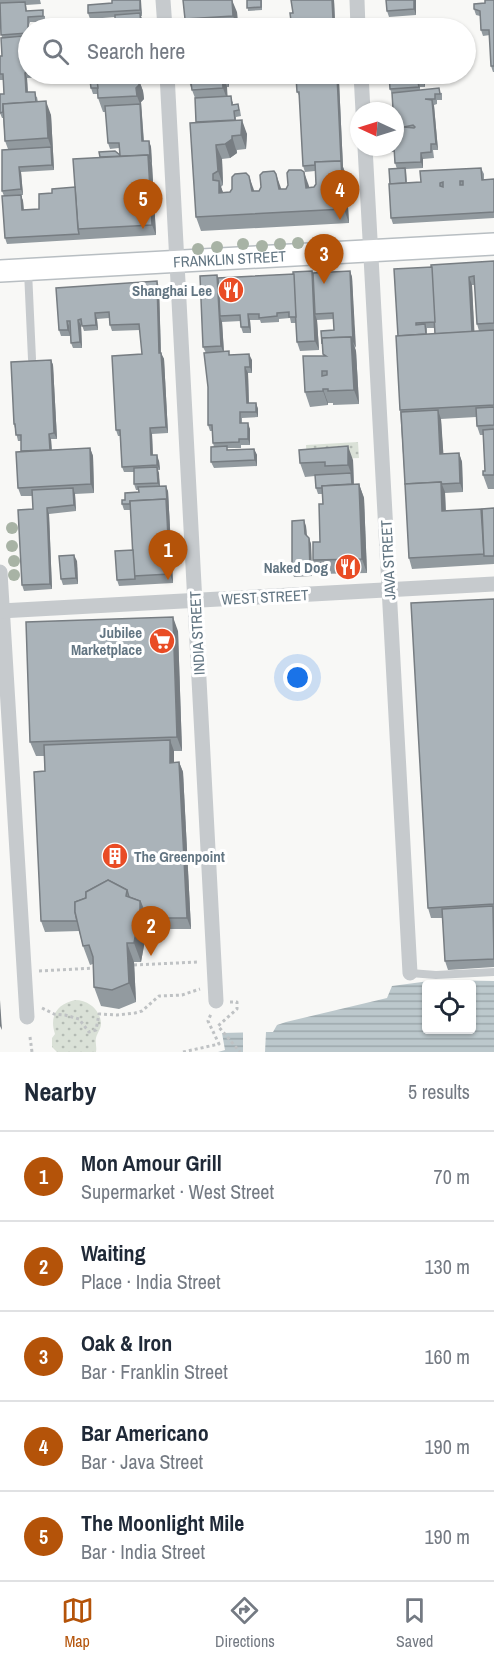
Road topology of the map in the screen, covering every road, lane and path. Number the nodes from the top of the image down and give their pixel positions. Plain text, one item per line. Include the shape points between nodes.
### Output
1 (163, 0) edge
2 (357, 0) edge
3 (164, 18) edge
4 (358, 18) edge
5 (168, 84) edge
6 (362, 84) edge
7 (363, 102) edge
8 (366, 156) edge
9 (494, 244) edge
10 (371, 250) junction
11 (177, 261) junction
12 (28, 270) junction
13 (0, 271) edge
14 (32, 359) edge
15 (0, 572) edge
16 (494, 584) edge
17 (390, 590) junction
18 (196, 601) junction
19 (1, 611) edge
20 (196, 962) dead end
21 (134, 965) edge
22 (97, 967) edge
23 (38, 971) dead end
24 (494, 972) edge
25 (411, 973) joint
26 (215, 984) junction
27 (216, 1001) junction
28 (42, 1008) dead end
29 (27, 1017) dead end
30 (30, 1037) dead end
31 (32, 1052) edge
32 (183, 1052) edge
33 (240, 1052) edge

1 - 3 street
2 - 4 street
5 - 11 street, INDIA STREET
6 - 7 street
8 - 10 street, JAVA STREET
9 - 10 street, FRANKLIN STREET
10 - 11 street, FRANKLIN STREET
10 - 17 street, JAVA STREET
11 - 12 street, FRANKLIN STREET
11 - 18 street, INDIA STREET
12 - 13 street, FRANKLIN STREET
12 - 14 lane
15 - 19 street
16 - 17 street, WEST STREET
17 - 18 street, WEST STREET
17 - 25 street, JAVA STREET
18 - 19 street, WEST STREET
18 - 26 street, INDIA STREET
19 - 29 street
20 - 21 path
22 - 23 path
24 - 25 lane
26 - 27 street, INDIA STREET
26 - 28 path via 182,995 159,996 135,1013 99,1014 96,1030 89,1032 79,1019
27 - 32 path via 208,1022 219,1044
27 - 33 path via 237,1002 237,1009 218,1026
30 - 31 path

